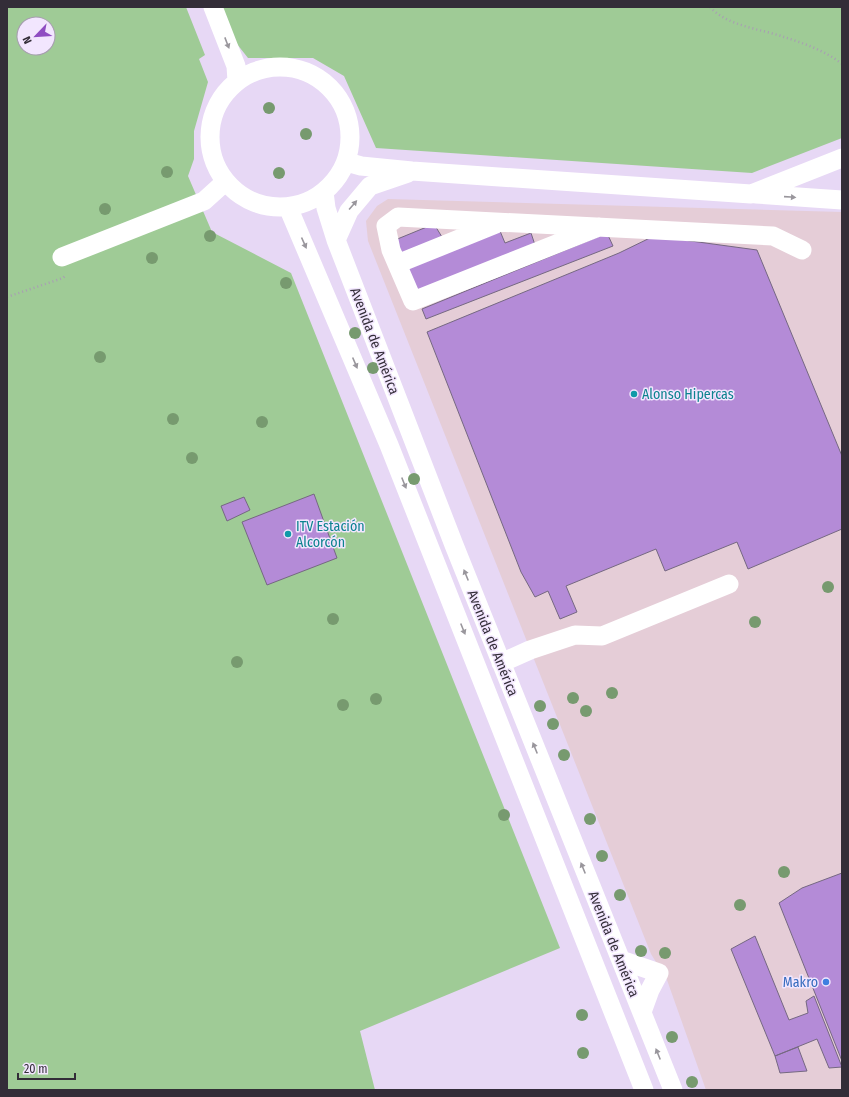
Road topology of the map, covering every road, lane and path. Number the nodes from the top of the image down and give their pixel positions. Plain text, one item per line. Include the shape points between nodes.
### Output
1 (213, 7) edge
2 (710, 7) edge
3 (842, 64) edge
4 (237, 81) junction
5 (842, 158) edge
6 (347, 162) junction
7 (412, 171) junction
8 (225, 182) junction
9 (324, 192) junction
10 (751, 194) junction
11 (842, 200) edge
12 (288, 207) junction
13 (501, 222) junction
14 (599, 227) junction
15 (336, 240) junction
16 (802, 250) dead end
17 (62, 257) joint
18 (397, 264) junction
19 (7, 297) edge
20 (729, 584) dead end
21 (501, 663) junction
22 (621, 960) junction
23 (642, 1012) junction
24 (644, 1090) edge
25 (673, 1090) edge

1 -> 4 street via 236,66
2 - 3 path via 731,21 784,37 832,56
4 - 6 street via 257,70 279,66 302,70 322,80 338,96 348,117 351,139
4 - 8 street via 221,97 212,118 210,140 214,162
5 - 10 street
6 - 7 street via 361,166
6 - 9 street
7 - 10 street
15 -> 7 street via 349,211 370,186
8 - 12 street via 243,197 265,206
8 - 17 street via 204,200
9 - 12 street via 307,202
9 - 15 street, Avenida de América
10 -> 11 street
12 -> 24 street, Avenida de América via 389,445
13 - 14 street
13 - 18 street
13 - 18 street via 398,217 386,226
14 - 16 street via 773,236
14 - 18 street via 413,301
21 -> 15 street, Avenida de América
17 - 19 path via 72,269 63,278
20 - 21 street via 602,636 575,635
22 -> 21 street, Avenida de América
22 - 23 street, Avenida de América
22 - 23 street via 659,973
25 -> 23 street, Avenida de América

